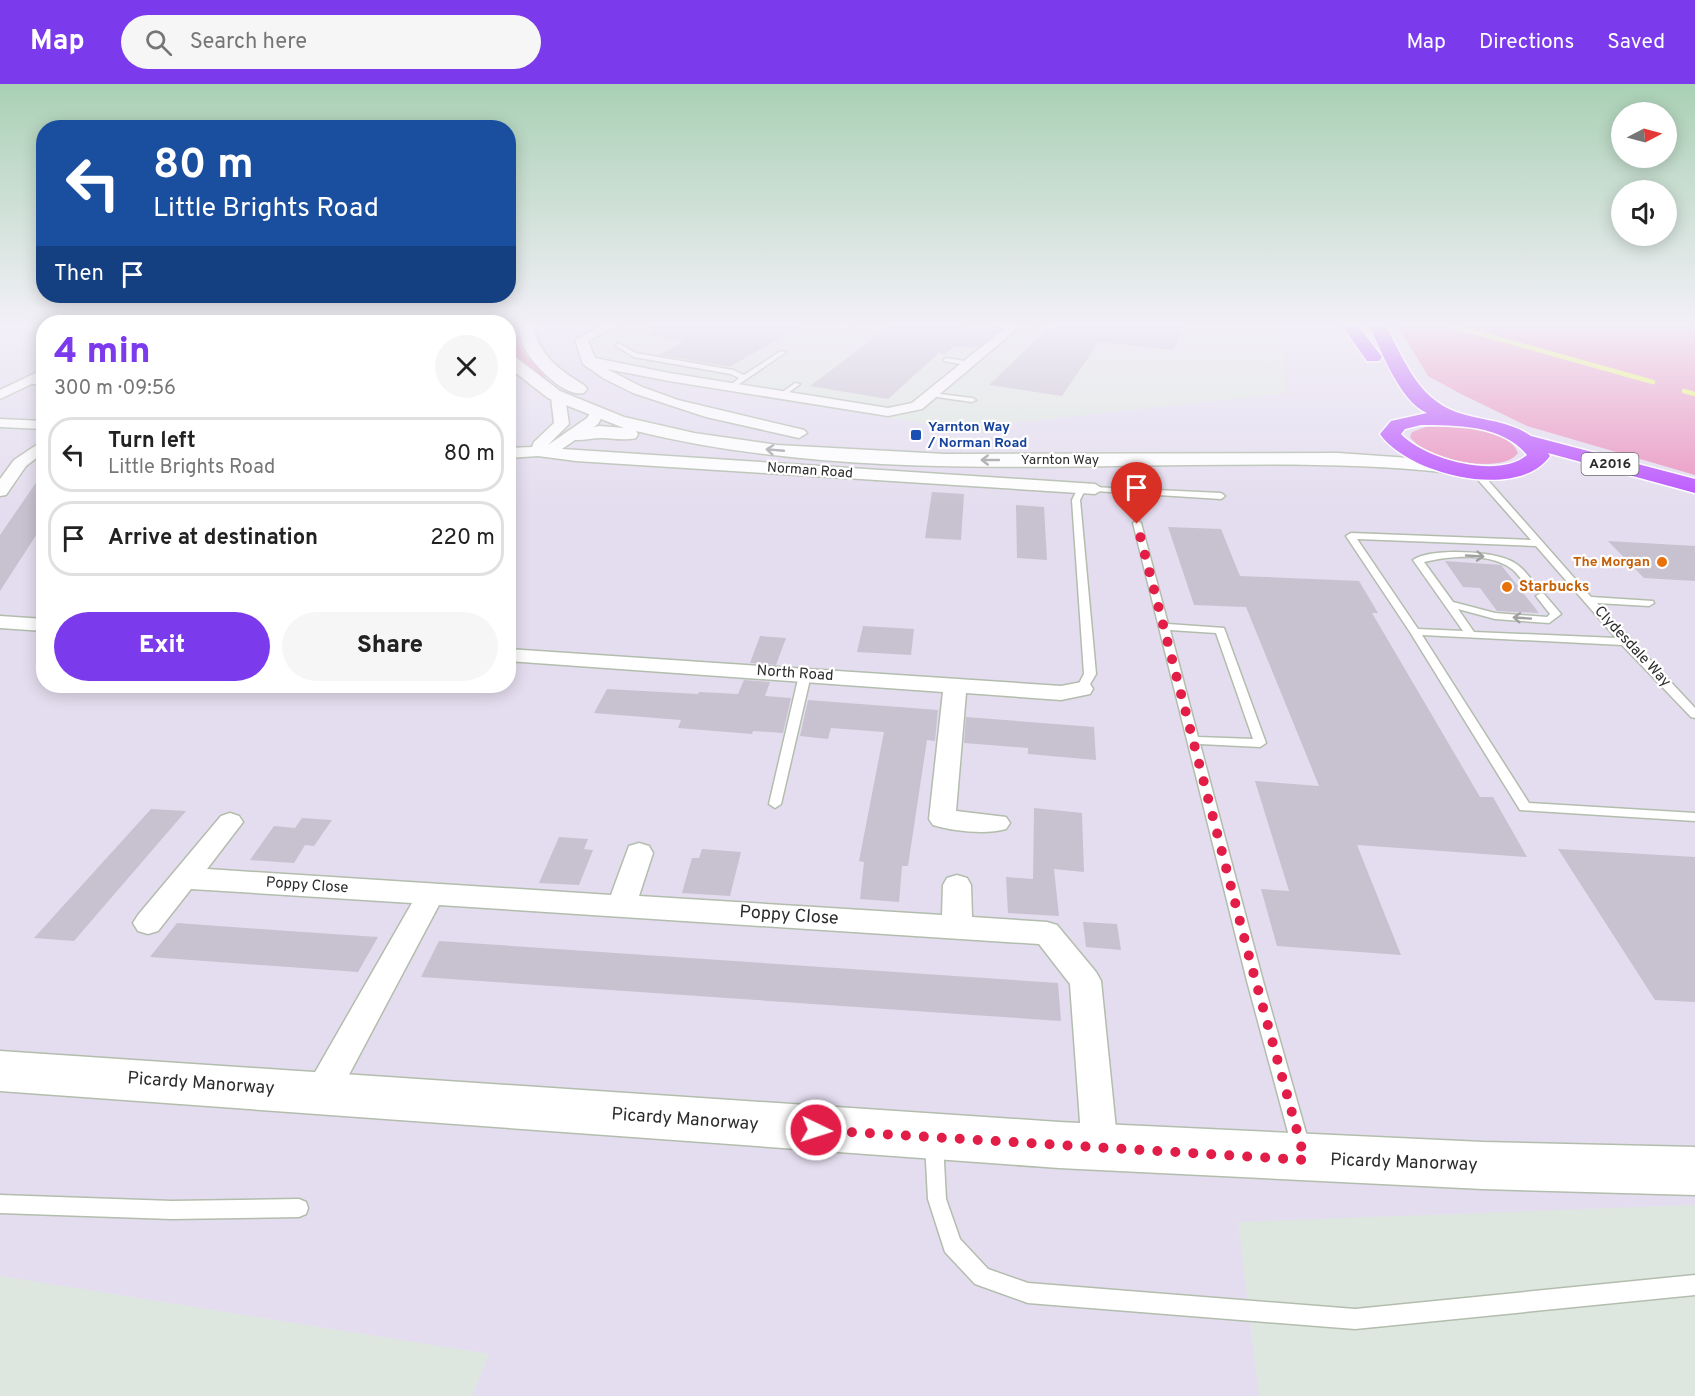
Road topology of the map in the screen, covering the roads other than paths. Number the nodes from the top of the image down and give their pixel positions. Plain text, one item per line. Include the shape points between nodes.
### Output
1 (22, 384) edge
2 (537, 384) edge
3 (570, 384) edge
4 (622, 384) edge
5 (717, 384) edge
6 (736, 384) edge
7 (797, 384) dead end
8 (944, 384) edge
9 (1408, 384) edge
10 (732, 387) junction
11 (932, 394) junction
12 (0, 395) edge
13 (782, 395) junction
14 (558, 397) junction
15 (972, 400) dead end
16 (605, 409) junction
17 (1462, 421) junction
18 (0, 423) edge
19 (1395, 423) junction
20 (36, 425) edge
21 (569, 430) junction
22 (799, 433) junction
23 (1526, 441) junction
24 (736, 446) junction
25 (36, 450) edge
26 (539, 451) junction
27 (516, 452) edge
28 (1452, 467) junction
29 (1526, 469) junction
30 (1475, 471) junction
31 (1160, 482) dead end
32 (1695, 486) edge
33 (1088, 488) junction
34 (0, 491) edge
35 (1166, 492) junction
36 (1221, 496) dead end
37 (1695, 501) edge
38 (1137, 524) dead end
39 (1536, 543) junction
40 (1531, 585) dead end
41 (1541, 596) dead end
42 (1587, 600) junction
43 (1649, 603) dead end
44 (1449, 604) junction
45 (0, 622) edge
46 (36, 624) edge
47 (1164, 627) junction
48 (1415, 632) junction
49 (1471, 635) junction
50 (1625, 642) junction
51 (516, 656) edge
52 (805, 675) junction
53 (954, 686) junction
54 (1082, 689) joint
55 (1695, 715) edge
56 (1193, 740) junction
57 (775, 804) dead end
58 (1695, 817) edge
59 (230, 822) dead end
60 (996, 823) dead end
61 (639, 852) dead end
62 (184, 878) junction
63 (957, 885) dead end
64 (431, 894) junction
65 (621, 906) junction
66 (148, 923) dead end
67 (957, 927) junction
68 (0, 1071) edge
69 (322, 1092) junction
70 (933, 1138) junction
71 (1100, 1149) junction
72 (1305, 1160) junction
73 (1695, 1171) edge
74 (0, 1204) edge
75 (300, 1208) dead end
76 (1695, 1285) edge

1 - 12 street
2 - 14 street, Yarnton Way
3 - 16 street, Yarnton Way
4 - 22 street via 686,408
5 - 10 street
6 - 10 lane
7 - 13 lane
8 - 11 street
9 - 17 main road via 1419,399
10 - 13 street
11 - 13 street via 917,406 888,412
11 - 15 lane
14 - 16 street, Yarnton Way
14 - 21 street
16 - 21 street, Norman Road via 593,421
16 - 22 street, Yarnton Way via 729,429
16 - 24 street, Yarnton Way via 663,432
17 - 19 main road via 1421,419
17 - 23 main road via 1500,429
18 - 20 street
19 - 22 street, Yarnton Way via 1379,442 1336,447 1032,446 864,440
19 - 28 main road via 1394,443 1407,452
21 - 24 street
21 - 26 street, Norman Road via 551,450
23 - 29 main road via 1539,456
23 - 32 main road, A2016
28 -> 24 street, Yarnton Way via 1322,459 880,458
25 - 34 street via 20,463
26 - 27 street, Norman Road
26 - 33 street, Norman Road
28 - 30 main road
29 - 30 main road
29 - 37 main road, A2016 via 1600,475
30 - 39 lane, Clydesdale Way
31 - 35 lane
33 - 35 lane
33 - 54 lane via 1076,500 1090,675
35 - 36 lane
38 - 47 lane
39 - 42 lane, Clydesdale Way
39 - 48 lane via 1351,536
44 -> 40 lane via 1418,560 1442,554 1496,557 1516,567
41 -> 44 lane via 1556,614 1549,620 1495,615
42 - 43 lane
42 - 50 lane, Clydesdale Way
44 - 49 lane
45 - 46 street
47 - 56 lane
47 - 56 lane via 1220,630 1260,742
48 - 49 lane
48 - 58 lane via 1525,807
49 - 50 lane
50 - 55 lane, Clydesdale Way
51 - 52 street, North Road
52 - 53 street, North Road
52 - 57 lane
53 - 54 street, North Road via 1061,693
53 - 60 street via 942,819
56 - 72 lane
59 - 62 street
61 - 65 street
62 - 64 street, Poppy Close
62 - 66 street
63 - 67 street
64 - 65 street, Poppy Close
64 - 69 street
65 - 67 street, Poppy Close
67 - 71 street, Poppy Close via 1047,933 1085,981
68 - 69 main road, Picardy Manorway
69 - 70 main road, Picardy Manorway
70 - 71 main road, Picardy Manorway
70 - 76 lane via 937,1199 952,1245 982,1277 1028,1293 1355,1319
71 - 72 main road, Picardy Manorway
72 - 73 main road, Picardy Manorway
74 - 75 lane via 172,1210

